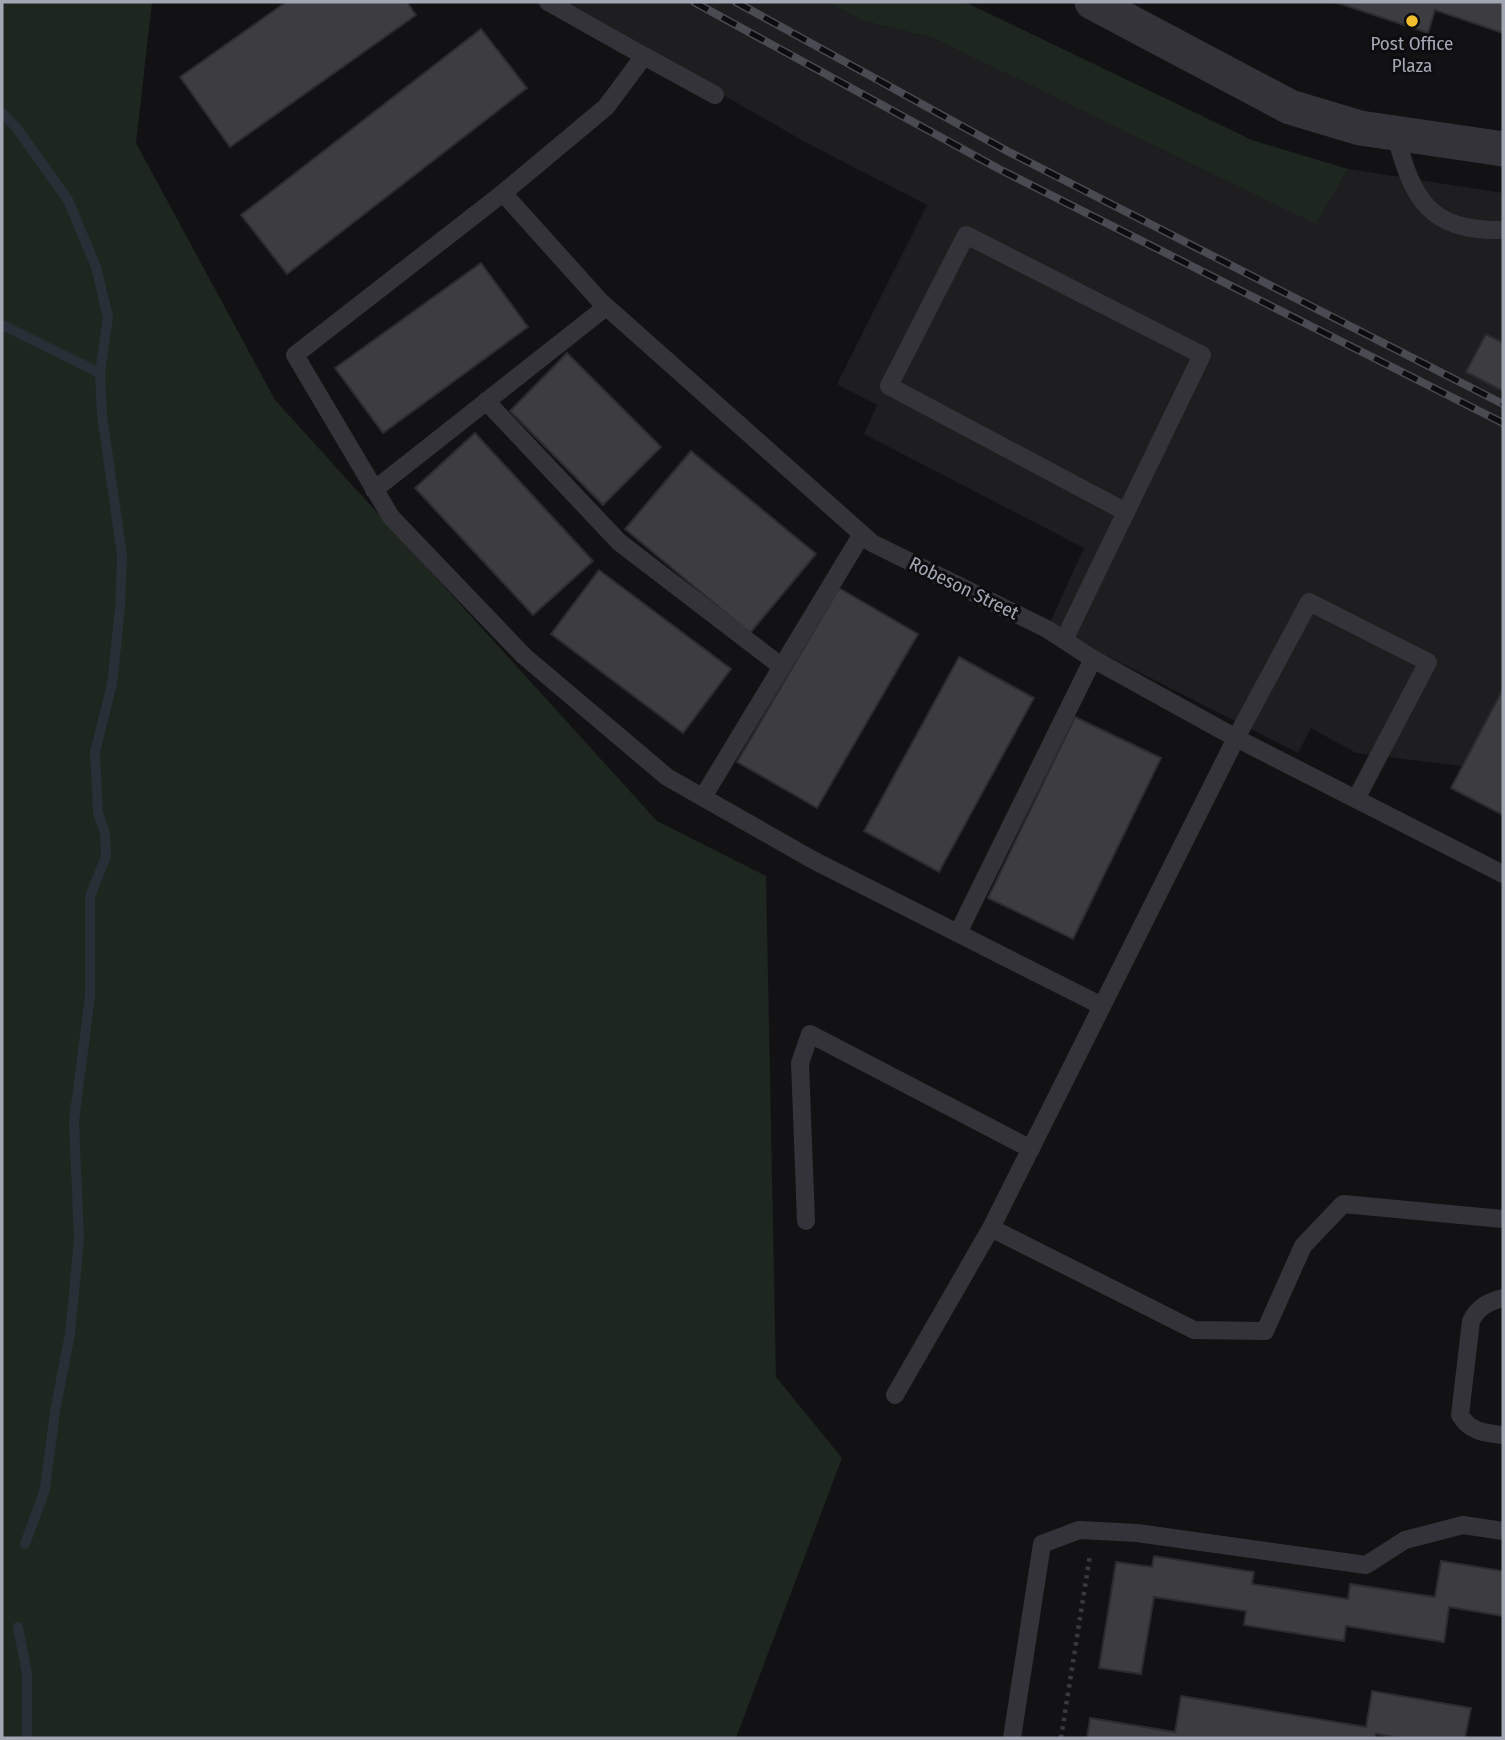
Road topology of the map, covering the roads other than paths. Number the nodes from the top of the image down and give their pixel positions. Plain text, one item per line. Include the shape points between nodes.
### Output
1 (548, 2) edge
2 (1091, 2) edge
3 (644, 56) junction
4 (715, 95) dead end
5 (1395, 133) junction
6 (1503, 149) edge
7 (503, 193) junction
8 (1503, 230) edge
9 (606, 307) junction
10 (486, 401) junction
11 (374, 490) junction
12 (1126, 512) junction
13 (862, 534) junction
14 (1064, 640) junction
15 (1093, 659) junction
16 (782, 667) junction
17 (1236, 738) junction
18 (703, 797) junction
19 (1356, 799) junction
20 (1503, 874) edge
21 (958, 933) junction
22 (1102, 1006) junction
23 (1031, 1149) junction
24 (1503, 1219) edge
25 (806, 1221) dead end
26 (991, 1228) junction
27 (1503, 1298) edge
28 (895, 1395) dead end
29 (1503, 1435) edge
30 (1503, 1531) edge
31 (1012, 1738) edge

1 - 3 lane
2 - 5 street via 1290,107 1360,128
3 - 4 lane
3 - 7 lane via 606,107
5 - 6 street
5 - 8 lane via 1418,196 1439,217 1473,230
7 - 9 lane, Robeson Street
7 - 11 lane via 295,355
9 - 10 lane
9 - 13 lane, Robeson Street
10 - 11 lane
10 - 16 lane via 619,542
11 - 18 lane via 391,517 524,656 667,777
12 - 12 lane via 1202,355 966,235 889,386
12 - 14 lane
13 - 14 lane, Robeson Street
13 - 16 lane
14 - 15 lane, Robeson Street
15 - 17 lane, Robeson Street
15 - 21 lane
16 - 18 lane
17 - 19 lane, Robeson Street
17 - 19 lane via 1309,602 1428,662
17 - 22 lane
18 - 21 lane via 813,860
19 - 20 lane, Robeson Street
21 - 22 lane
22 - 23 lane
23 - 25 lane via 810,1034 800,1063
23 - 26 lane
24 - 26 lane via 1343,1205 1303,1246 1265,1331 1194,1330
26 - 28 lane
27 - 29 lane via 1477,1310 1471,1321 1460,1415 1466,1425 1483,1433
30 - 31 lane via 1463,1525 1405,1540 1366,1565 1137,1533 1079,1530 1042,1544

